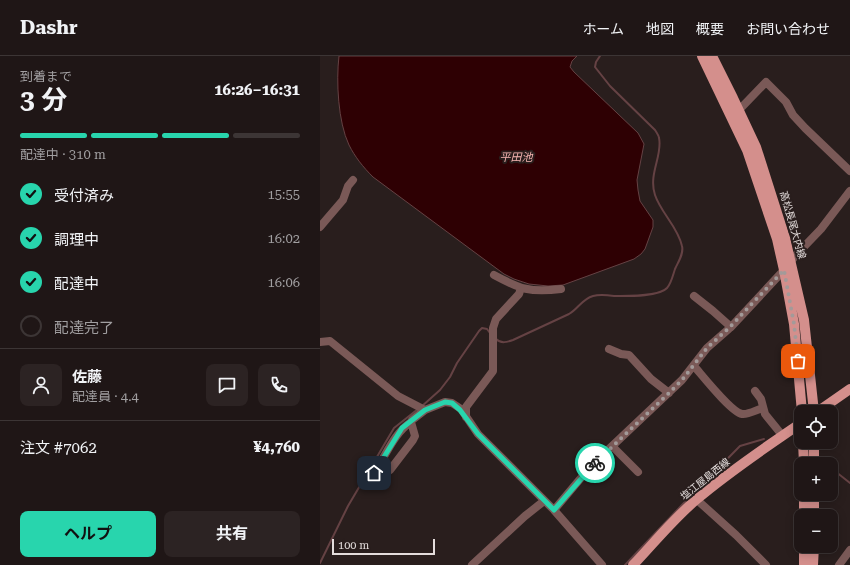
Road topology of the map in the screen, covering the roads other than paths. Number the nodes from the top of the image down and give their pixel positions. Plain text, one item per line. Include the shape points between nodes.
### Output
1 (702, 56) edge
2 (712, 56) edge
3 (739, 110) junction
4 (850, 171) edge
5 (352, 180) dead end
6 (850, 191) edge
7 (320, 227) edge
8 (791, 260) junction
9 (784, 270) junction
10 (494, 275) dead end
11 (521, 288) junction
12 (560, 289) dead end
13 (694, 296) dead end
14 (730, 327) junction
15 (320, 342) edge
16 (609, 349) dead end
17 (694, 366) junction
18 (850, 389) edge
19 (755, 391) dead end
20 (669, 393) junction
21 (801, 405) edge
22 (815, 405) edge
23 (826, 405) edge
24 (763, 408) junction
25 (422, 409) junction
26 (466, 417) junction
27 (411, 422) junction
28 (794, 427) edge
29 (782, 435) junction
30 (612, 446) junction
31 (381, 463) junction
32 (638, 472) dead end
33 (374, 473) dead end
34 (696, 499) junction
35 (544, 501) junction
36 (554, 510) junction
37 (850, 550) edge
38 (804, 553) edge
39 (814, 553) edge
40 (472, 565) edge
41 (602, 565) edge
42 (633, 565) edge
43 (766, 565) edge
44 (804, 565) edge
45 (813, 565) edge
46 (839, 565) edge

1 - 9 main road, 高松長尾大内線 via 747,150
2 - 3 main road, 高松長尾大内線
3 - 4 street via 766,82 786,102 793,115 805,128
3 - 8 main road, 高松長尾大内線 via 758,154
5 - 7 street via 342,200
6 - 8 street via 821,229
8 - 9 street
8 - 22 main road, 高松長尾大内線 via 804,320
9 - 14 street
9 - 21 main road, 高松長尾大内線 via 794,324
10 - 11 street
11 - 12 street via 540,292
11 - 26 street via 519,294 496,319 493,328 493,371 466,407
13 - 14 street
14 - 17 street via 707,348
15 - 25 street via 330,341 398,396
16 - 20 street via 629,355 651,379
17 - 20 street
17 - 24 street via 738,413 744,414
18 - 23 main road
19 - 24 street via 761,399
20 - 30 street
24 - 29 street
25 - 26 street via 445,402 452,403
25 - 27 street
26 - 35 street via 478,434
27 - 31 street via 402,428
27 - 31 street via 414,440 392,472
28 - 29 main road, 塩江屋島西線
29 - 34 main road, 塩江屋島西線
30 - 32 street
30 - 36 street via 591,466
31 - 33 street
34 - 42 main road, 塩江屋島西線
34 - 43 street
35 - 36 street
35 - 40 street
36 - 41 street
37 - 46 street
38 - 44 main road
39 - 45 main road

